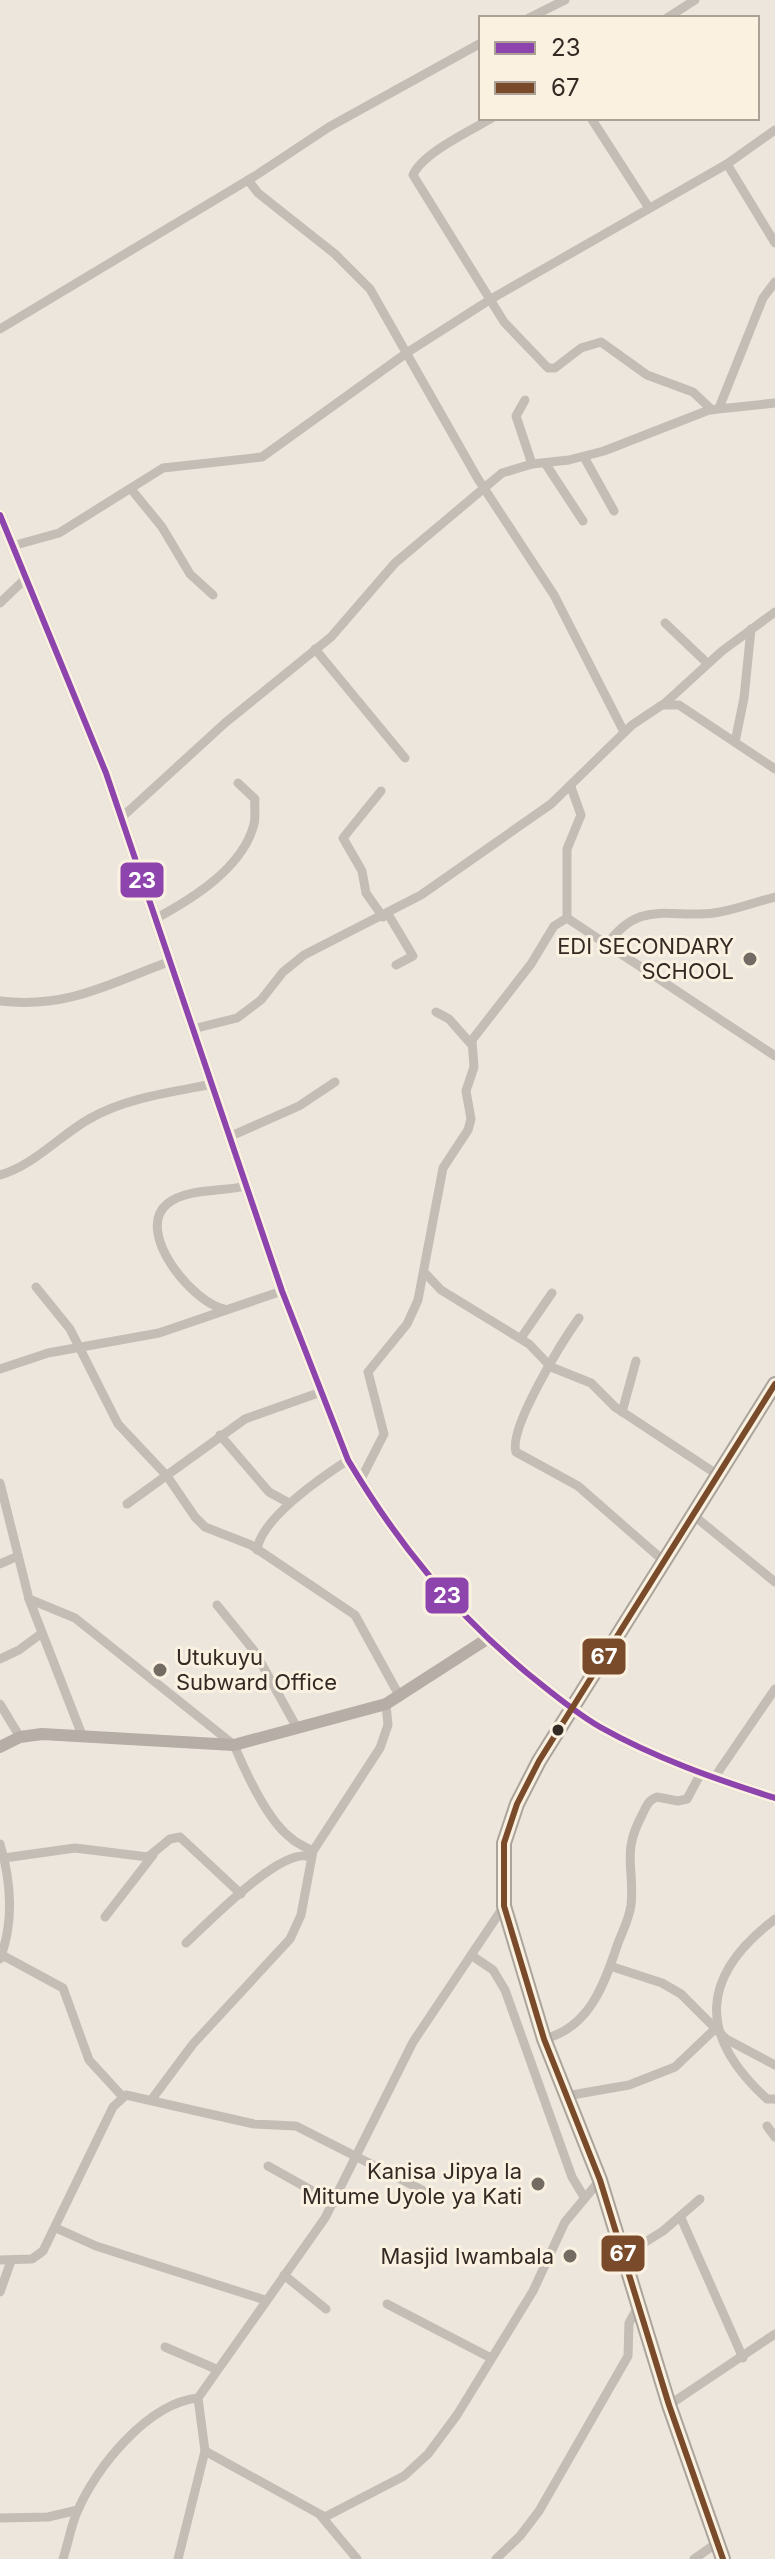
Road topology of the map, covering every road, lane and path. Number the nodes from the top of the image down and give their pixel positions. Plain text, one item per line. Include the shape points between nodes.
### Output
1 (565, 0) edge
2 (695, 0) edge
3 (533, 16) edge
4 (670, 16) edge
5 (479, 44) edge
6 (489, 120) edge
7 (592, 120) edge
8 (775, 130) edge
9 (727, 164) junction
10 (248, 180) junction
11 (649, 208) junction
12 (775, 243) edge
13 (775, 282) edge
14 (491, 299) junction
15 (0, 329) edge
16 (408, 352) junction
17 (525, 400) dead end
18 (775, 403) edge
19 (716, 409) junction
20 (584, 457) junction
21 (545, 463) junction
22 (532, 464) junction
23 (483, 487) junction
24 (131, 489) junction
25 (614, 511) dead end
26 (0, 515) edge
27 (583, 521) dead end
28 (12, 546) junction
29 (25, 579) junction
30 (213, 595) dead end
31 (0, 603) edge
32 (775, 612) edge
33 (665, 623) dead end
34 (751, 629) junction
35 (315, 649) junction
36 (707, 663) junction
37 (662, 705) junction
38 (624, 732) junction
39 (735, 742) junction
40 (405, 758) dead end
41 (775, 769) edge
42 (238, 783) dead end
43 (571, 787) junction
44 (381, 791) dead end
45 (121, 818) junction
46 (775, 897) edge
47 (386, 916) junction
48 (567, 918) junction
49 (155, 919) junction
50 (607, 945) junction
51 (171, 961) junction
52 (396, 965) dead end
53 (0, 1001) edge
54 (436, 1012) dead end
55 (193, 1029) junction
56 (471, 1044) junction
57 (775, 1056) edge
58 (335, 1082) dead end
59 (213, 1084) junction
60 (231, 1136) junction
61 (0, 1175) edge
62 (246, 1186) junction
63 (423, 1269) junction
64 (36, 1287) dead end
65 (282, 1291) junction
66 (552, 1293) dead end
67 (226, 1309) junction
68 (579, 1318) dead end
69 (521, 1338) junction
70 (78, 1347) junction
71 (636, 1361) dead end
72 (548, 1364) junction
73 (0, 1369) edge
74 (775, 1384) edge
75 (321, 1392) junction
76 (622, 1412) junction
77 (220, 1435) junction
78 (348, 1460) junction
79 (718, 1475) junction
80 (167, 1476) junction
81 (360, 1481) junction
82 (0, 1483) edge
83 (289, 1503) junction
84 (127, 1504) dead end
85 (693, 1515) junction
86 (257, 1550) junction
87 (18, 1556) junction
88 (665, 1562) junction
89 (0, 1564) edge
90 (775, 1582) edge
91 (29, 1599) junction
92 (217, 1605) dead end
93 (42, 1633) junction
94 (487, 1639) junction
95 (0, 1659) edge
96 (775, 1689) edge
97 (400, 1697) junction
98 (0, 1704) edge
99 (386, 1704) junction
100 (571, 1709) junction
101 (296, 1726) junction
102 (82, 1735) junction
103 (20, 1737) junction
104 (234, 1745) junction
105 (0, 1747) edge
106 (701, 1773) junction
107 (714, 1778) junction
108 (775, 1798) edge
109 (0, 1844) edge
110 (312, 1854) junction
111 (153, 1855) junction
112 (4, 1858) junction
113 (241, 1894) junction
114 (504, 1906) junction
115 (105, 1917) dead end
116 (775, 1919) edge
117 (186, 1943) dead end
118 (471, 1955) junction
119 (1, 1957) edge
120 (610, 1966) junction
121 (716, 2028) junction
122 (544, 2039) junction
123 (775, 2065) edge
124 (122, 2096) junction
125 (566, 2096) junction
126 (152, 2099) junction
127 (775, 2099) edge
128 (767, 2126) dead end
129 (775, 2137) edge
130 (357, 2157) junction
131 (268, 2166) dead end
132 (600, 2180) junction
133 (424, 2191) dead end
134 (584, 2197) junction
135 (700, 2199) dead end
136 (334, 2203) junction
137 (681, 2218) junction
138 (56, 2228) junction
139 (622, 2256) junction
140 (5, 2260) edge
141 (284, 2275) junction
142 (0, 2292) edge
143 (265, 2300) junction
144 (387, 2304) dead end
145 (638, 2307) junction
146 (326, 2309) dead end
147 (774, 2338) edge
148 (165, 2347) dead end
149 (491, 2358) junction
150 (743, 2358) junction
151 (216, 2369) junction
152 (198, 2398) junction
153 (669, 2405) junction
154 (205, 2451) junction
155 (78, 2510) junction
156 (321, 2516) junction
157 (0, 2518) edge
158 (720, 2551) edge
159 (63, 2559) edge
160 (178, 2559) edge
161 (357, 2559) edge
162 (496, 2559) edge
163 (694, 2559) edge

1 - 3 street
2 - 4 street
5 - 10 street via 329,127
6 - 14 street via 434,154 413,175
7 - 11 street
8 - 9 street
9 - 11 street
9 - 12 street
10 - 15 street
10 - 16 street via 362,278
11 - 14 street
13 - 19 street via 763,298
14 - 16 street
14 - 19 street via 504,322 548,368 601,342 647,375 693,392
16 - 23 street
16 - 24 street via 256,460 176,464
17 - 22 street via 516,416
18 - 19 street
19 - 20 street
20 - 21 street
20 - 25 street
21 - 22 street
21 - 27 street
22 - 23 street via 502,473
23 - 35 street via 395,563 345,624
23 - 38 street via 554,595
24 - 28 street via 59,533
24 - 30 street via 190,574
26 - 28 street
28 - 29 street
29 - 31 street
29 - 45 street via 59,652
32 - 34 street
33 - 36 street
34 - 36 street
34 - 39 street
35 - 40 street
35 - 45 street
36 - 37 street
37 - 38 street
37 - 39 street via 679,705
38 - 43 street
39 - 41 street
42 - 49 street via 255,799 250,835 209,884
43 - 47 street
43 - 48 street via 581,815 567,849
44 - 47 street via 343,838 362,871 366,893
45 - 49 street
46 - 50 street via 714,913 651,914 622,928
47 - 52 street via 413,956
47 - 55 street via 304,955 237,1018
48 - 50 street
48 - 56 street via 554,926
49 - 51 street
50 - 57 street
51 - 53 street via 82,996
51 - 55 street
54 - 56 street
55 - 59 street
56 - 63 street via 474,1067 466,1091 471,1119 443,1168
58 - 60 street via 299,1106
59 - 60 street
59 - 61 street via 103,1112 22,1167
60 - 62 street
62 - 65 street
62 - 67 street via 178,1197 163,1207 157,1222 159,1243 171,1265 204,1302
63 - 69 street via 441,1290
63 - 81 street via 407,1324 368,1372 384,1434
64 - 70 street via 65,1321
65 - 67 street
65 - 75 street
66 - 69 street
67 - 70 street via 144,1337
68 - 72 street
69 - 72 street
70 - 73 street
70 - 80 street via 118,1424
71 - 76 street
72 - 76 street via 591,1383
72 - 88 street via 515,1437 516,1452 578,1486
74 - 79 highway
75 - 77 street via 255,1414
75 - 78 street
76 - 79 street
77 - 80 street
77 - 83 street via 269,1492
78 - 81 street
78 - 83 street
79 - 85 highway
80 - 84 street
80 - 86 street via 205,1527
81 - 94 street via 427,1576
82 - 87 street
83 - 86 street
85 - 88 highway
85 - 90 street
86 - 97 street via 355,1615
87 - 89 street
87 - 91 street
88 - 100 highway
91 - 93 street
91 - 104 street via 85,1625
92 - 101 street via 255,1652
93 - 95 street
93 - 102 street
94 - 97 street
94 - 100 street
96 - 107 street
97 - 99 street
98 - 103 street
99 - 101 street
99 - 110 street via 388,1725 380,1748
100 - 106 street
100 - 114 highway via 510,1821 502,1865
101 - 104 street
102 - 103 street
102 - 104 street
103 - 105 street
104 - 110 street via 278,1824
106 - 107 street
106 - 120 street via 687,1799 652,1798 639,1819 628,1853 631,1906
107 - 108 street
109 - 112 street
110 - 113 street via 291,1857
110 - 126 street via 301,1915 284,1948 193,2044
111 - 112 street via 63,1848
111 - 113 street via 180,1837
111 - 115 street
112 - 119 street via 10,1909
113 - 117 street
114 - 118 street
114 - 122 highway
116 - 121 street via 733,1958 716,1995
118 - 130 street via 413,2042
118 - 134 street via 493,1970 505,1990 572,2177
119 - 124 street via 63,1988 89,2060
120 - 121 street via 662,1983 691,2001
120 - 122 street via 596,1998 577,2022
121 - 123 street via 737,2046
121 - 125 street via 671,2069 629,2085
121 - 127 street via 745,2077 767,2099
122 - 125 highway
124 - 126 street
124 - 138 street
125 - 132 highway
126 - 130 street via 260,2125 296,2126
128 - 129 street
130 - 133 street
130 - 136 street
131 - 136 street
132 - 134 street
132 - 139 highway
134 - 149 street via 557,2234 533,2291
135 - 137 street
136 - 141 street
137 - 139 street
137 - 150 street
138 - 140 street via 36,2257
138 - 143 street
139 - 145 highway
140 - 142 street
141 - 143 street
141 - 146 street
143 - 151 street
144 - 149 street
145 - 153 highway
145 - 162 street via 629,2323 628,2356 539,2511
147 - 150 street
148 - 151 street
149 - 156 street via 457,2415 411,2470 333,2516
150 - 153 street
151 - 152 street
152 - 154 street
152 - 155 street via 181,2400 137,2428
153 - 158 highway
154 - 156 street
154 - 160 street
155 - 157 street
155 - 159 street
156 - 161 street
158 - 163 street

